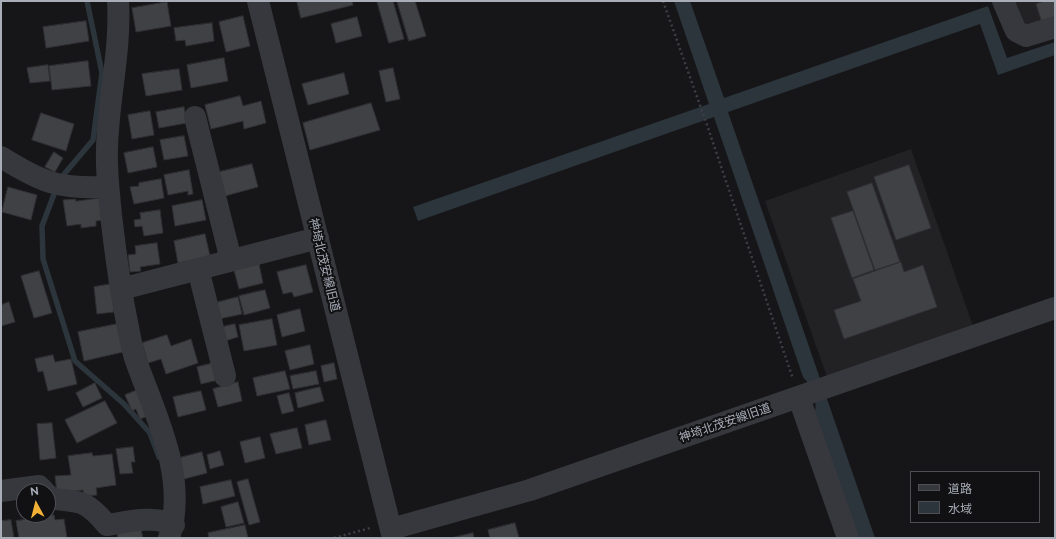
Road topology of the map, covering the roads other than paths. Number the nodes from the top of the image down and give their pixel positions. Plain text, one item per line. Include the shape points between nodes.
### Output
1 (118, 1) edge
2 (258, 1) edge
3 (1003, 1) edge
4 (1055, 27) edge
5 (195, 117) dead end
6 (1, 156) edge
7 (108, 186) junction
8 (318, 238) junction
9 (231, 260) junction
10 (198, 269) junction
11 (121, 288) junction
12 (1055, 308) edge
13 (225, 376) dead end
14 (812, 393) junction
15 (16, 489) edge
16 (1, 491) edge
17 (56, 499) edge
18 (168, 526) edge
19 (392, 534) edge
20 (848, 538) edge

1 - 7 street via 116,72 107,149
2 - 8 street, 神埼北茂安線旧道
3 - 4 street via 1016,31 1026,36
5 - 9 street
6 - 7 street via 34,177 57,184 79,188
7 - 11 street
8 - 9 street
8 - 19 street, 神埼北茂安線旧道
9 - 10 street
10 - 11 street
10 - 13 street
11 - 18 street via 136,359 162,426 167,449 176,510
12 - 14 street, 神埼北茂安線旧道
14 - 19 street, 神埼北茂安線旧道 via 530,490
14 - 20 street
15 - 16 street
17 - 18 street via 75,501 94,508 107,524 139,520

